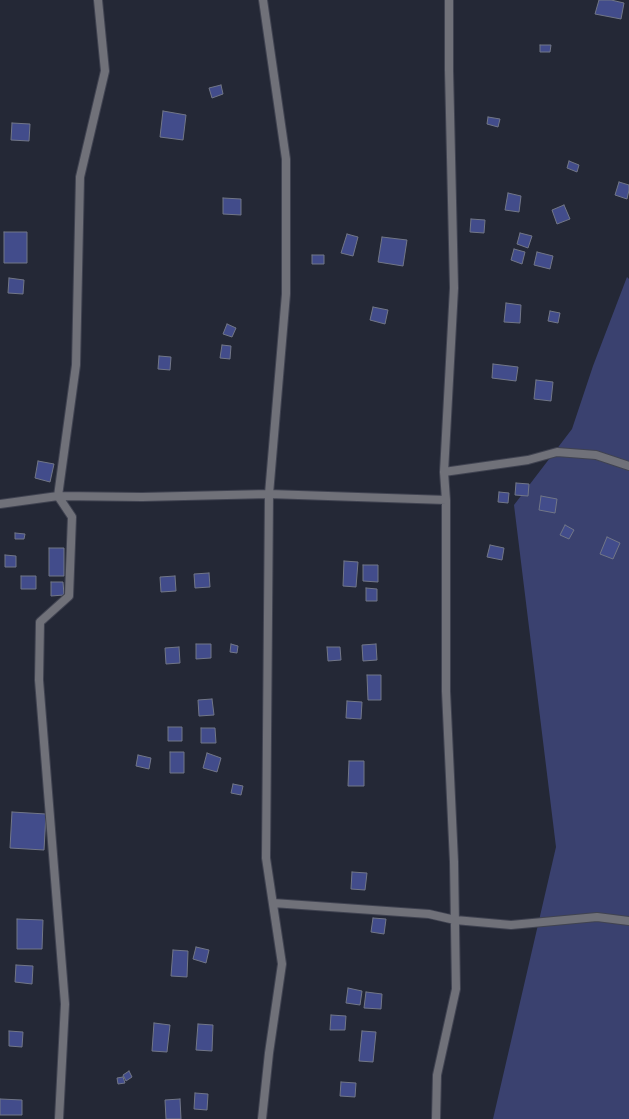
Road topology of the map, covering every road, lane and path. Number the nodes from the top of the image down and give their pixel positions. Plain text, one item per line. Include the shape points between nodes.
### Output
1 (98, 0) edge
2 (263, 0) edge
3 (449, 0) edge
4 (629, 466) edge
5 (444, 472) junction
6 (269, 494) junction
7 (58, 496) junction
8 (446, 500) junction
9 (0, 504) edge
10 (273, 902) junction
11 (455, 920) junction
12 (629, 921) edge
13 (59, 1119) edge
14 (262, 1119) edge
15 (436, 1119) edge

1 - 7 street via 105,71 80,177 76,365
2 - 6 street via 286,159 286,294
3 - 5 street via 448,70 454,288
4 - 5 street via 596,456 557,452 528,460
5 - 8 street
6 - 7 street
6 - 8 street
6 - 10 street via 266,858
7 - 9 street
7 - 13 street via 72,517 70,596 40,622 39,680 65,1004
8 - 11 street via 446,691
10 - 11 street via 429,914
10 - 14 street via 282,964
11 - 12 street via 511,925 598,917
11 - 15 street via 456,989 437,1075

